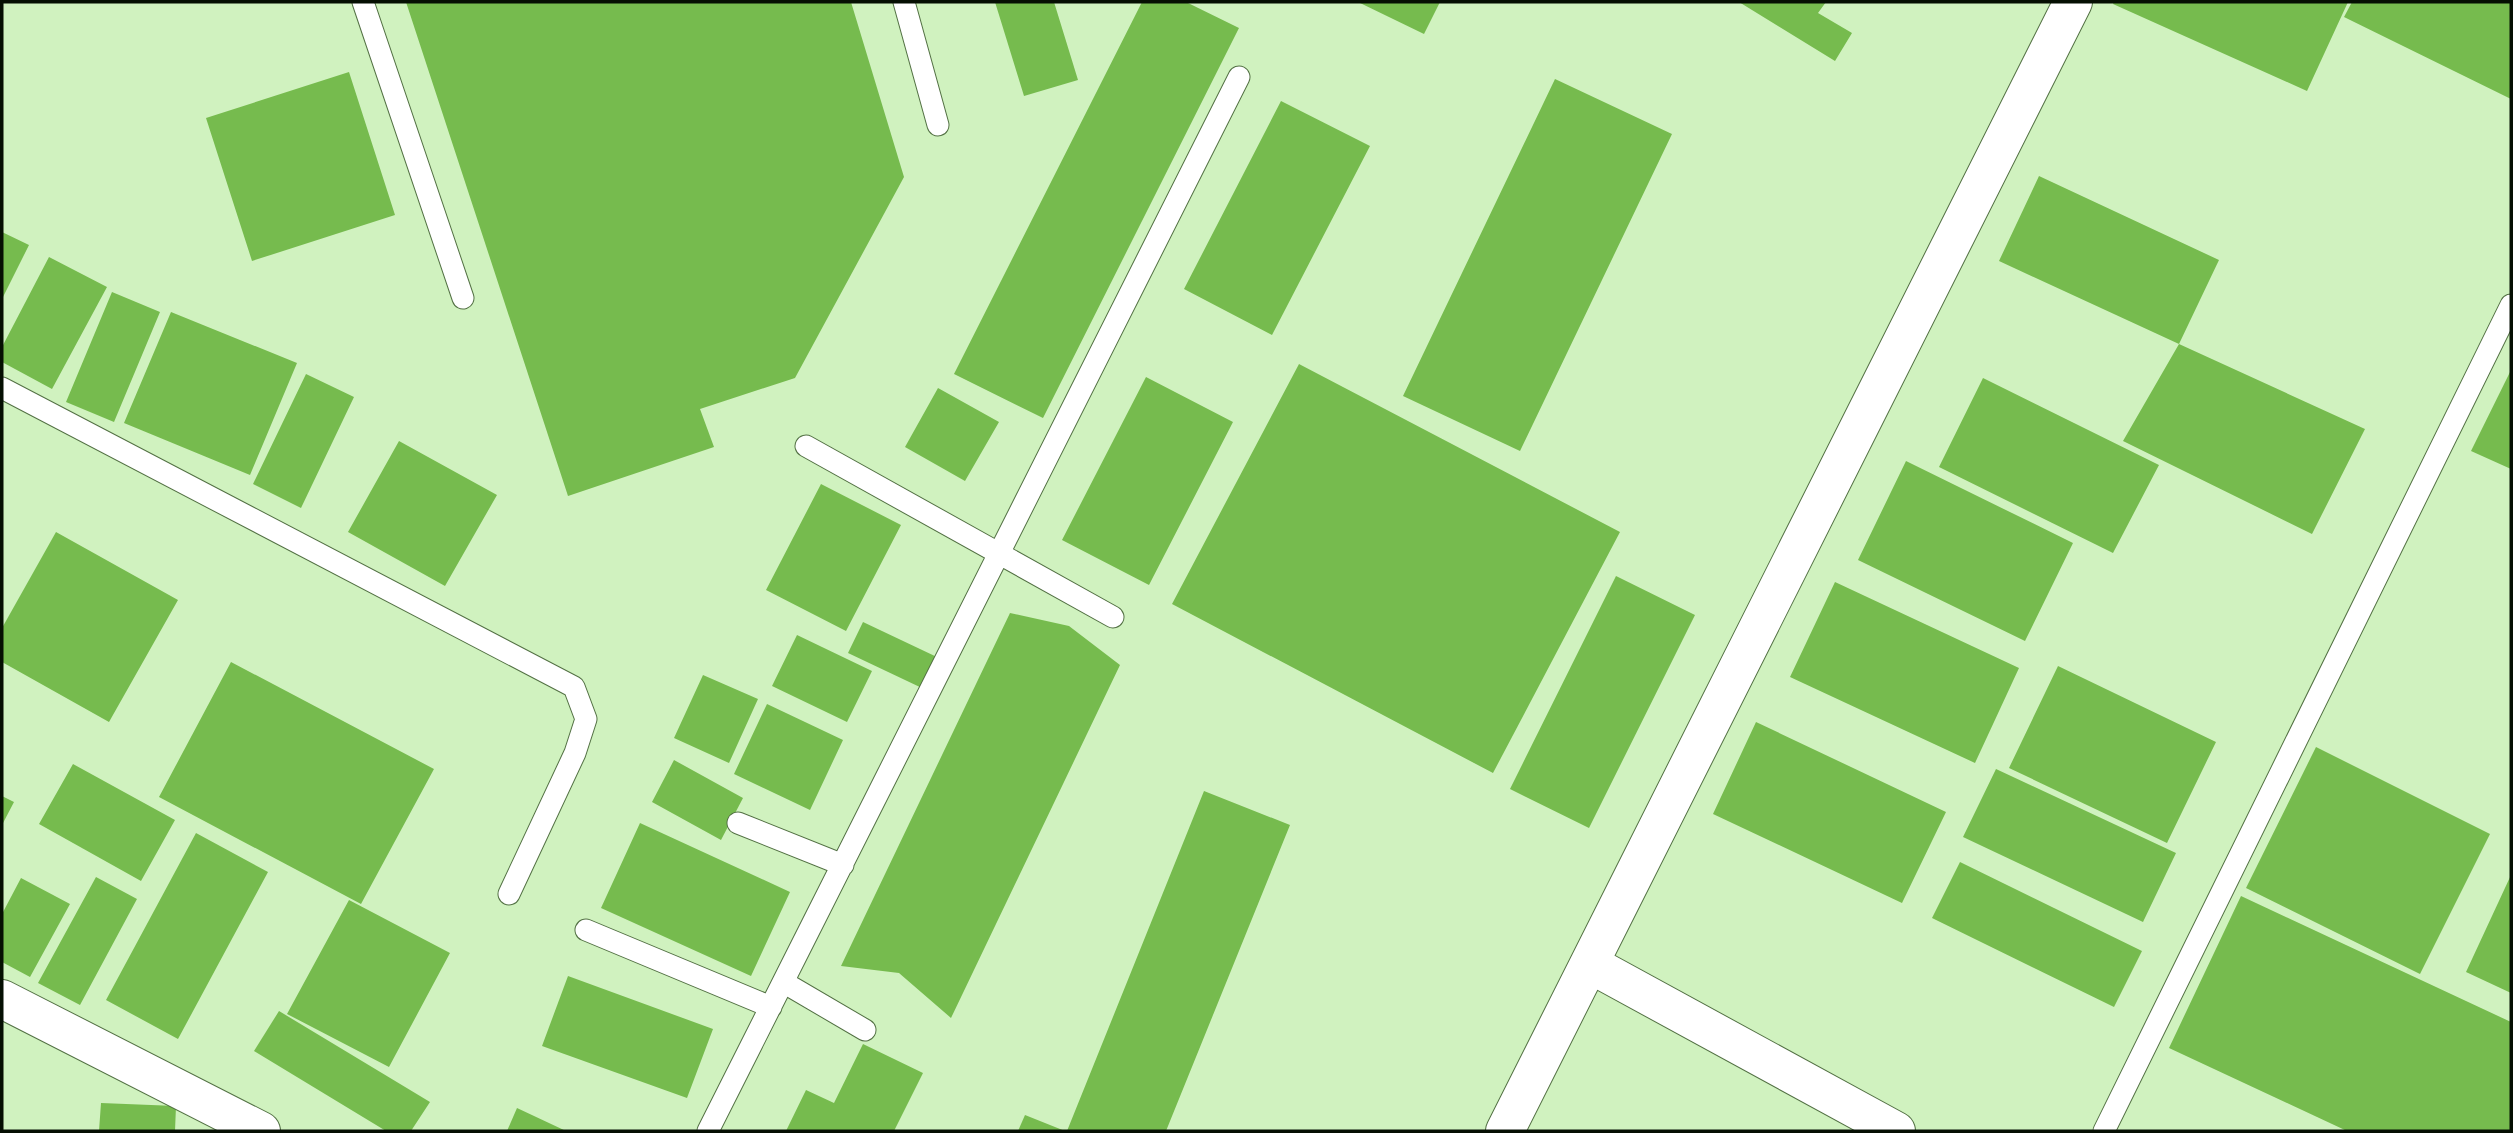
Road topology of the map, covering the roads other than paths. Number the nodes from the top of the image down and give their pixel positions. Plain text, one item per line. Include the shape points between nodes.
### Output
1 (363, 2) edge
2 (904, 2) edge
3 (2074, 2) edge
4 (1239, 77) dead end
5 (939, 125) dead end
6 (463, 299) dead end
7 (2511, 305) edge
8 (2, 388) edge
9 (806, 446) dead end
10 (999, 555) junction
11 (1113, 617) dead end
12 (738, 823) dead end
13 (843, 865) junction
14 (509, 894) dead end
15 (586, 930) dead end
16 (1590, 964) junction
17 (783, 982) junction
18 (2, 999) edge
19 (771, 1007) junction
20 (865, 1030) dead end
21 (261, 1131) edge
22 (708, 1131) edge
23 (1504, 1131) edge
24 (1896, 1131) edge
25 (2104, 1131) edge

1 - 6 lane
2 - 5 lane
3 - 16 street
4 - 10 lane
7 - 25 lane
8 - 14 lane via 574,687 586,719 575,753
9 - 10 lane
10 - 11 lane
10 - 13 lane
12 - 13 lane
13 - 17 lane
15 - 19 lane
16 - 23 street
16 - 24 street
17 - 19 lane
17 - 20 lane
18 - 21 street
19 - 22 lane

